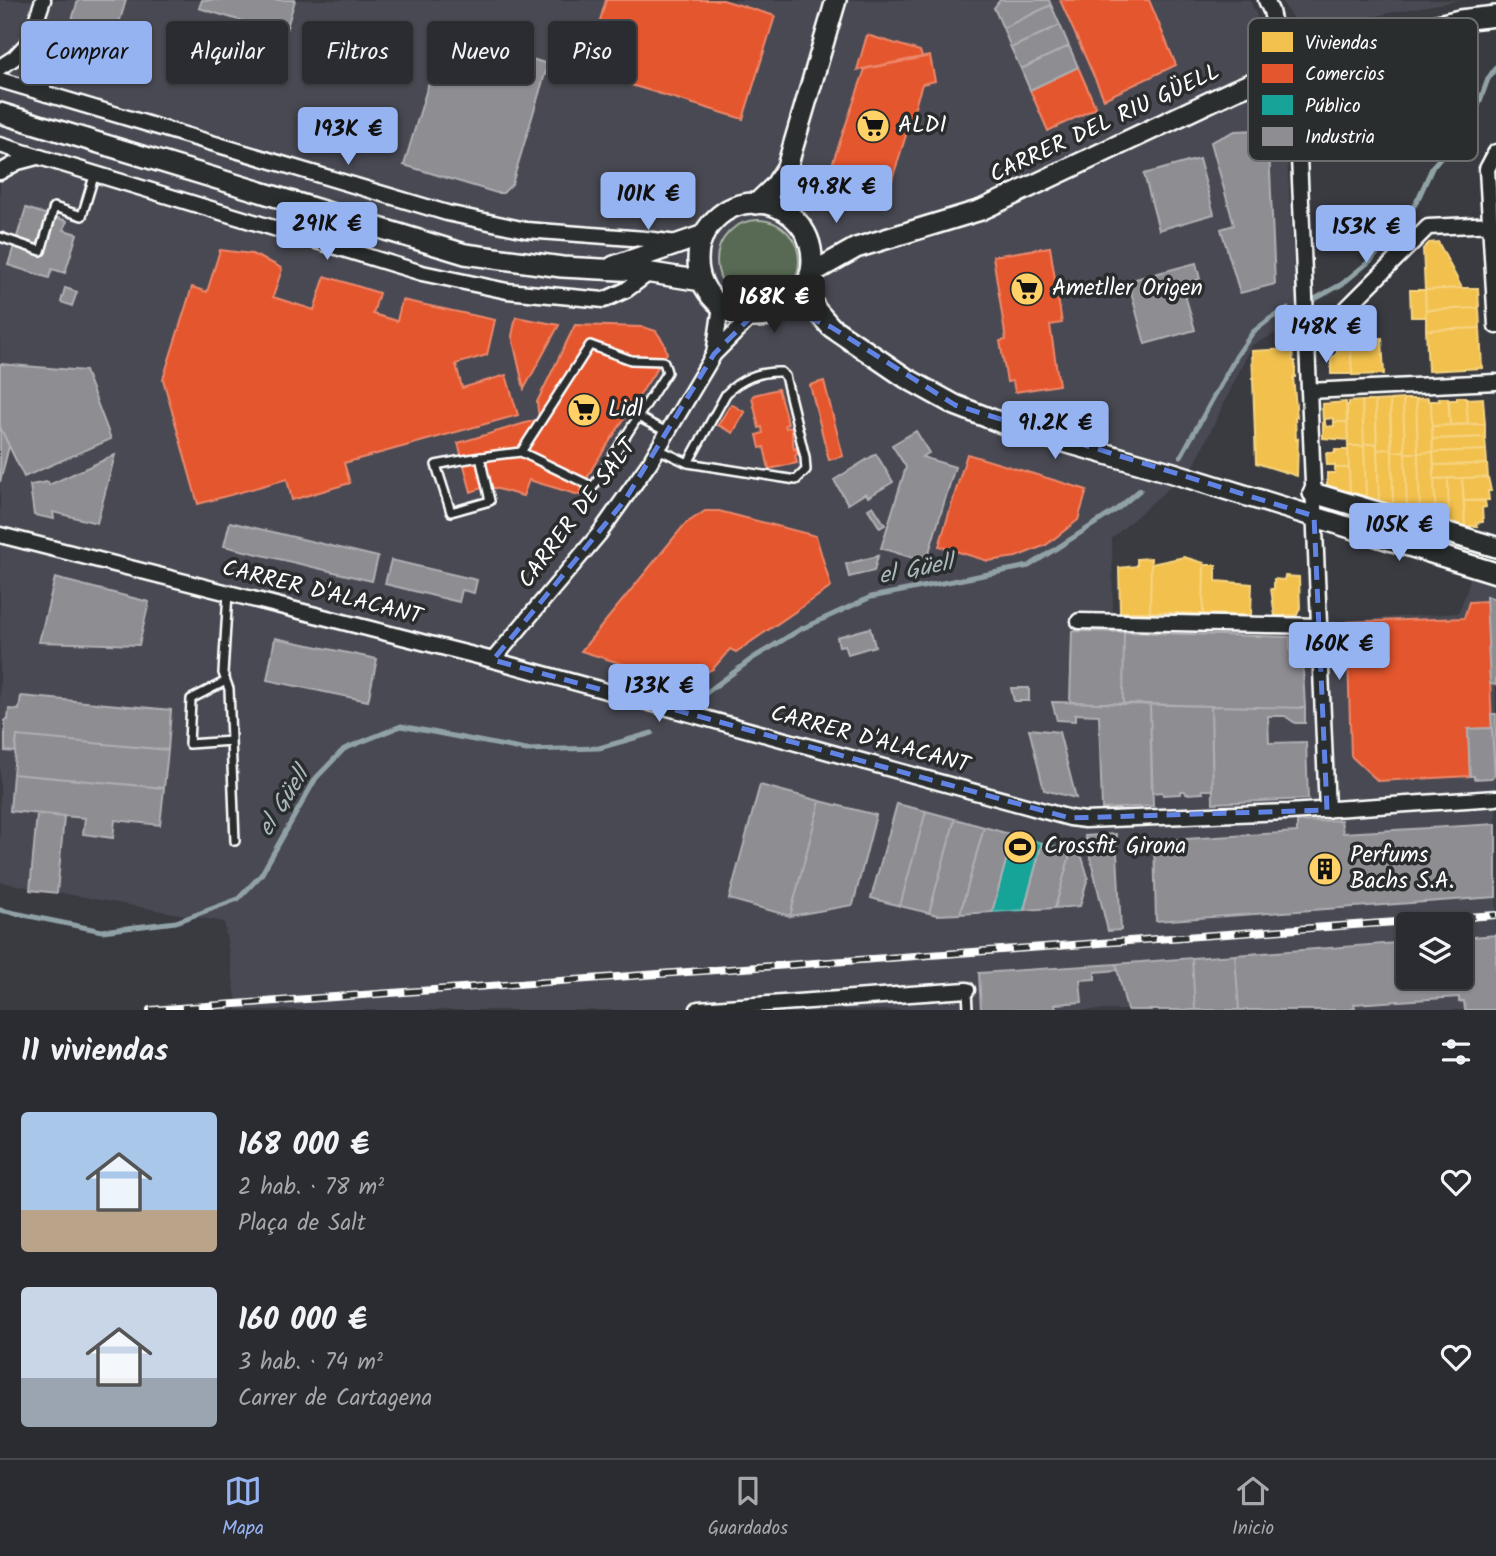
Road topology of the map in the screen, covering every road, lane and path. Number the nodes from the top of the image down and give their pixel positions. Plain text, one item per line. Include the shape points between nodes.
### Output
1 (43, 0) edge
2 (836, 0) edge
3 (1266, 0) edge
4 (1496, 16) edge
5 (1273, 18) edge
6 (1478, 19) edge
7 (36, 21) edge
8 (21, 51) edge
9 (0, 67) edge
10 (0, 80) edge
11 (39, 84) edge
12 (1248, 85) edge
13 (46, 94) junction
14 (0, 113) edge
15 (0, 145) edge
16 (1496, 152) edge
17 (39, 157) junction
18 (1299, 161) edge
19 (0, 172) edge
20 (95, 173) junction
21 (784, 173) junction
22 (756, 204) junction
23 (790, 216) junction
24 (1493, 225) edge
25 (704, 235) junction
26 (0, 237) edge
27 (807, 237) junction
28 (681, 244) junction
29 (856, 248) junction
30 (606, 269) junction
31 (649, 273) junction
32 (702, 281) junction
33 (807, 281) junction
34 (721, 306) junction
35 (786, 308) junction
36 (751, 317) junction
37 (1496, 326) edge
38 (831, 327) junction
39 (1306, 340) junction
40 (714, 354) junction
41 (1496, 382) edge
42 (1309, 391) junction
43 (638, 417) junction
44 (667, 433) junction
45 (658, 448) junction
46 (521, 452) junction
47 (480, 457) junction
48 (688, 463) junction
49 (1313, 493) junction
50 (1314, 516) junction
51 (0, 535) edge
52 (1496, 547) edge
53 (1496, 573) edge
54 (228, 593) junction
55 (1079, 621) dead end
56 (1319, 626) junction
57 (494, 660) junction
58 (226, 681) junction
59 (231, 741) junction
60 (1496, 798) edge
61 (1327, 810) junction
62 (235, 841) dead end
63 (967, 990) joint
64 (698, 1009) edge
65 (687, 1010) edge
66 (968, 1010) edge

1 - 7 street
2 - 21 street
3 - 5 street
4 - 6 street, CARRER DEL RIU GÜELL
8 - 9 street
10 - 13 street
11 - 13 street
12 - 29 street, CARRER DEL RIU GÜELL via 981,210
13 - 28 street via 447,213 526,230
14 - 30 street via 465,254
15 - 17 street
16 - 24 street via 1487,169
17 - 19 street
17 - 20 street
18 - 39 street
20 - 26 lane via 82,216 54,207 41,251
20 - 31 street via 422,273 507,291 604,300
21 - 22 street
21 - 23 street
22 - 23 street
22 - 25 street via 726,212
23 - 27 street
24 - 37 street
24 - 39 street via 1428,228 1328,327
25 - 28 street
25 - 32 street via 698,260
27 - 29 street, CARRER DEL RIU GÜELL
27 - 33 street via 811,258
28 - 30 street
29 - 33 street, CARRER DEL RIU GÜELL
30 - 31 street
31 - 32 street
32 - 34 street
33 - 35 street
33 - 38 street via 817,311
34 - 36 street
34 - 40 street, CARRER DE SALT
35 - 36 street
35 - 38 street
36 - 40 street, CARRER DE SALT
38 - 50 street via 955,405 1025,431
39 - 42 street
40 - 44 street, CARRER DE SALT
41 - 42 street
42 - 49 street
43 - 44 lane
43 - 46 lane via 593,487
43 - 46 lane via 667,372 664,362 631,360 590,345
44 - 45 street, CARRER DE SALT
45 - 48 lane
45 - 57 street, CARRER DE SALT via 599,534
46 - 47 lane
47 - 47 lane via 436,465 451,512 490,501
48 - 48 lane via 796,480 806,470 805,457 785,376 771,371 733,387
49 - 50 street
49 - 52 street
50 - 53 street
50 - 56 street
51 - 54 street, CARRER D'ALACANT
54 - 57 street, CARRER D'ALACANT
54 - 58 lane
55 - 56 street
56 - 61 street
57 - 61 street, CARRER D'ALACANT via 1070,818
58 - 59 lane
58 - 59 lane via 191,699 189,744
59 - 62 lane
60 - 61 street, CARRER D'ALACANT
63 - 64 street
63 - 66 lane
64 - 65 lane

